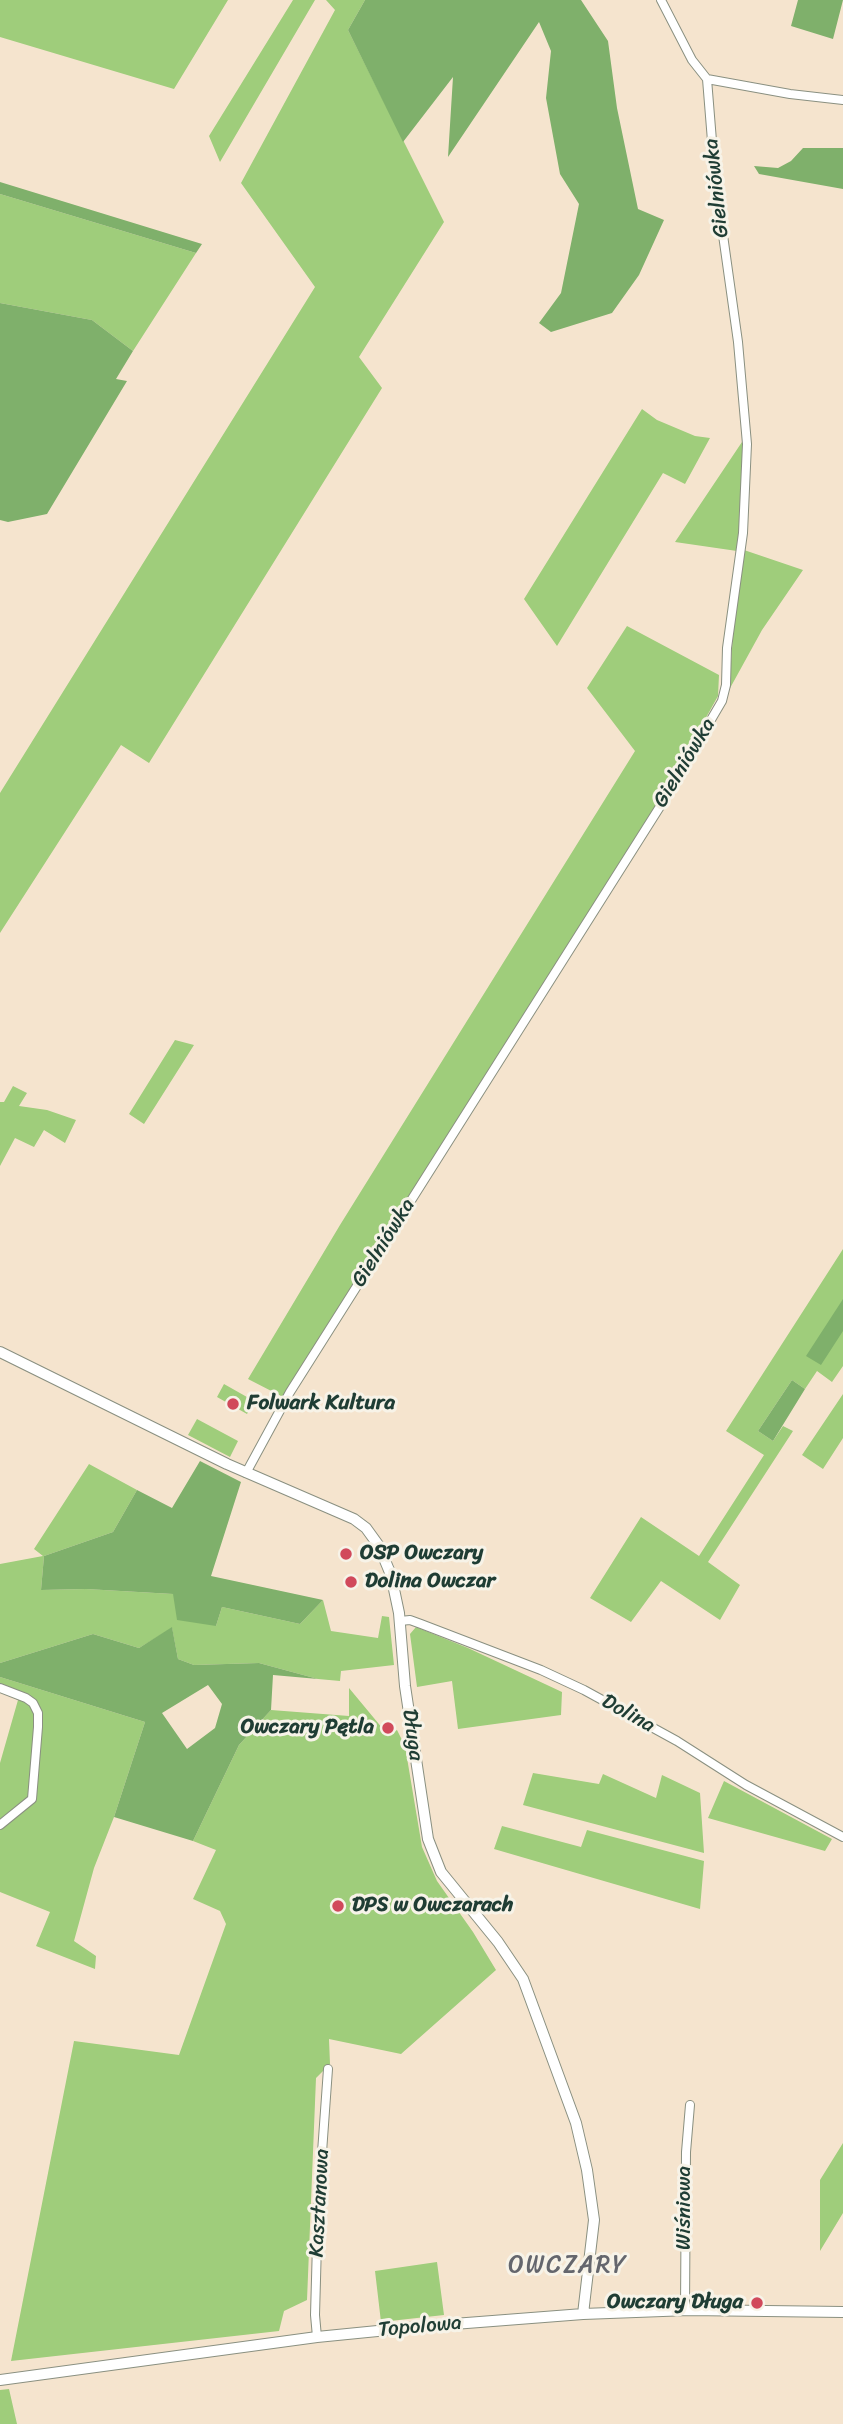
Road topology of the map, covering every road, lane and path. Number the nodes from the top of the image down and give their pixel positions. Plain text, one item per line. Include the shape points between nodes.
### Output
1 (661, 0) edge
2 (707, 79) junction
3 (843, 100) edge
4 (0, 1352) edge
5 (246, 1473) junction
6 (400, 1620) junction
7 (0, 1688) edge
8 (0, 1825) edge
9 (843, 1838) edge
10 (328, 2069) dead end
11 (690, 2105) dead end
12 (685, 2310) junction
13 (843, 2312) edge
14 (583, 2314) junction
15 (317, 2337) junction
16 (0, 2380) edge

1 - 2 street
2 - 3 street
2 - 5 street, Gielniówka via 747,444 743,533 722,701 290,1392
4 - 5 street, Długa
5 - 6 street, Długa via 366,1528 391,1575
6 - 9 street, Dolina via 421,1624 584,1690
6 - 14 street, Długa via 428,1839 442,1872 523,1979 576,2123 594,2220
7 - 8 street via 33,1703 38,1727 32,1799
10 - 15 street, Kasztanowa via 318,2208
11 - 12 street, Wiśniowa
12 - 13 street, Topolowa
12 - 14 street, Topolowa
14 - 15 street, Topolowa
15 - 16 street, Topolowa

